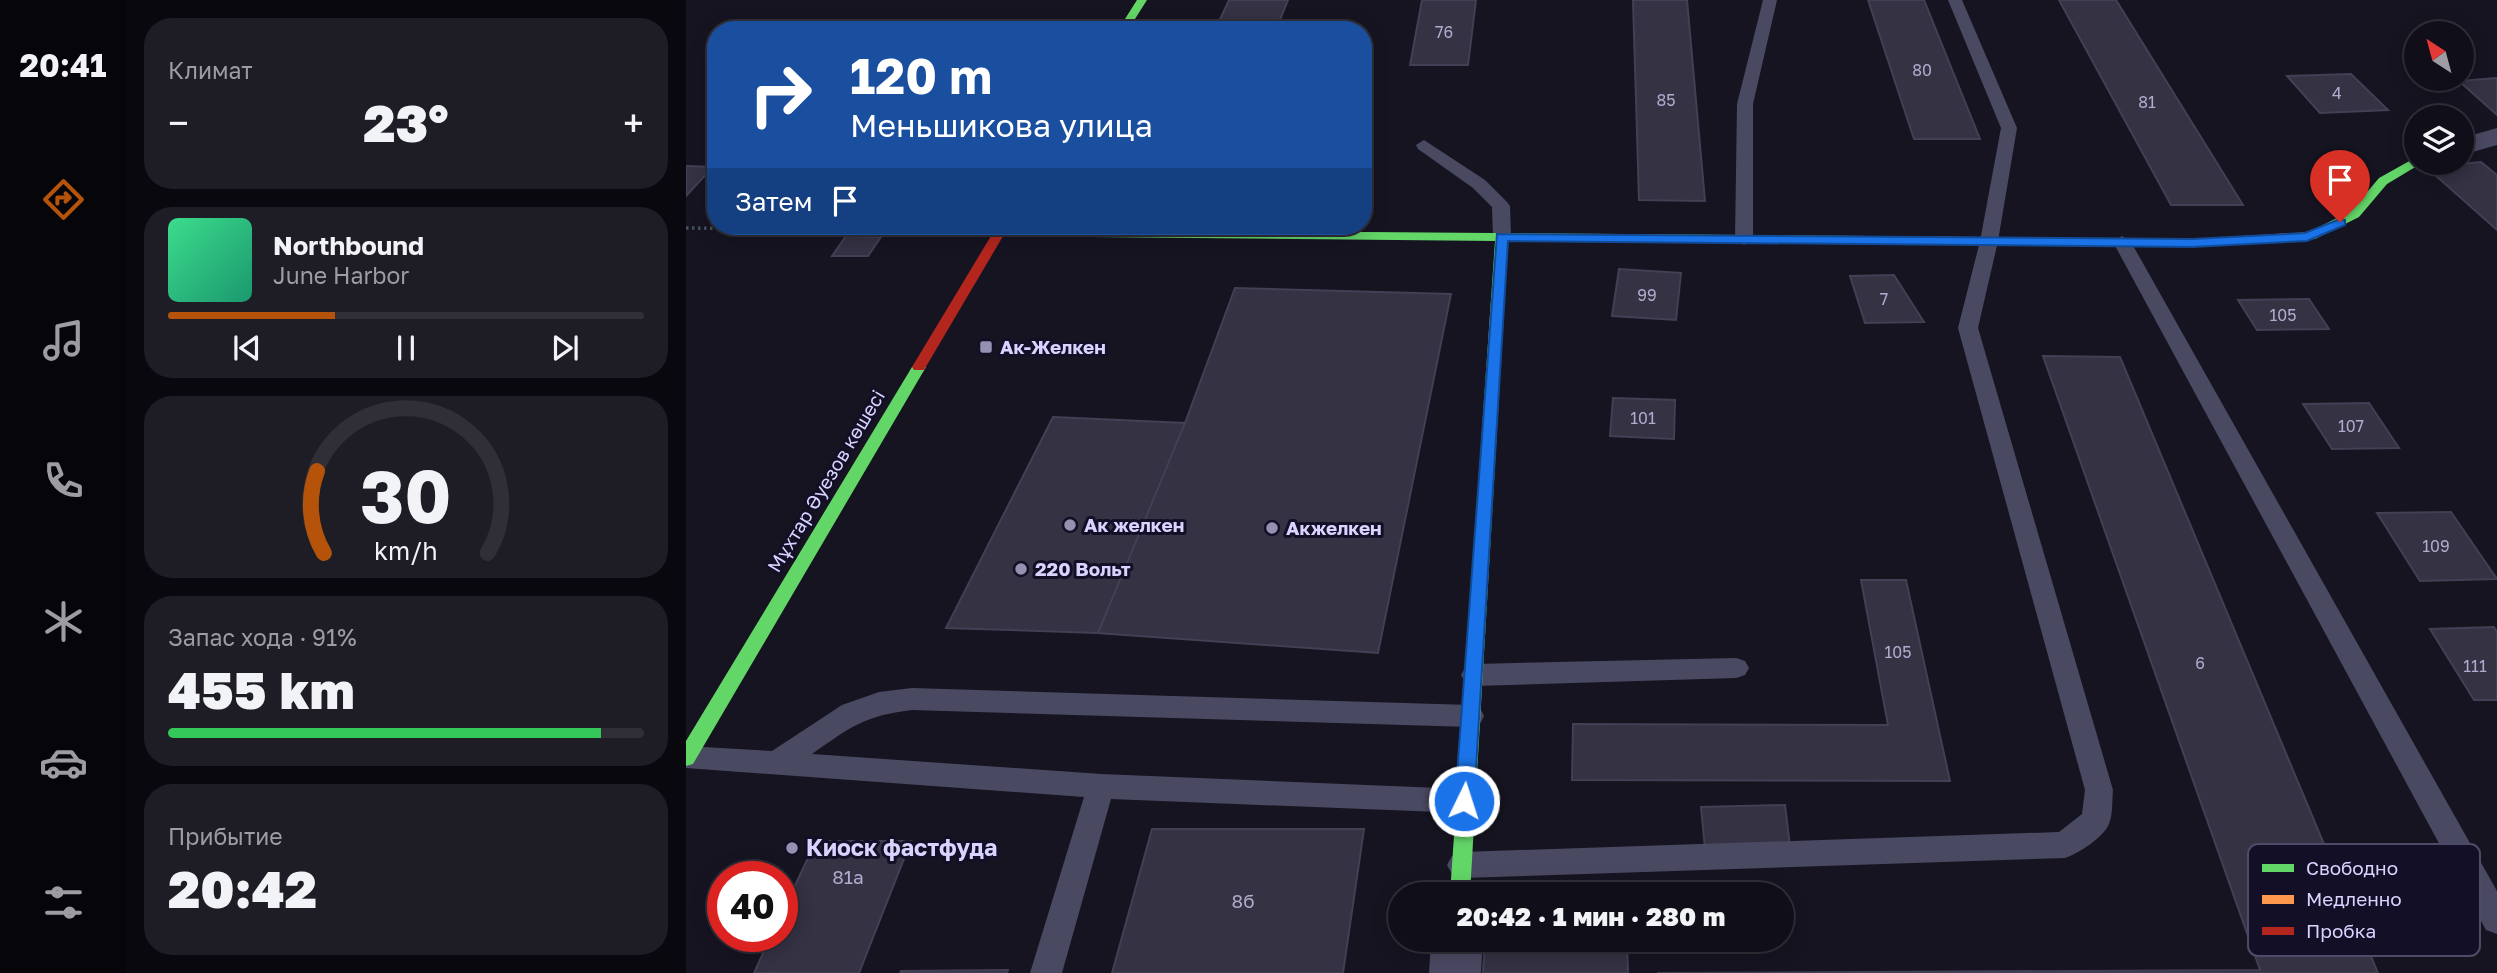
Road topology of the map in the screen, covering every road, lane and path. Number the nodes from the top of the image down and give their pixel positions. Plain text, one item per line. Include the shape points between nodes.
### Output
1 (1142, 0) edge
2 (1770, 0) edge
3 (1955, 0) edge
4 (1129, 21) edge
5 (2497, 136) edge
6 (2474, 143) edge
7 (1424, 145) dead end
8 (2404, 169) edge
9 (686, 228) edge
10 (707, 228) edge
11 (997, 235) edge
12 (1372, 235) edge
13 (1502, 237) junction
14 (1744, 239) junction
15 (1989, 241) junction
16 (2122, 242) junction
17 (1736, 668) dead end
18 (1474, 676) junction
19 (1471, 716) junction
20 (687, 758) edge
21 (776, 762) junction
22 (1101, 786) junction
23 (1464, 801) junction
24 (2455, 844) edge
25 (1462, 865) junction
26 (1461, 882) edge
27 (2480, 889) edge
28 (2497, 920) edge
29 (1456, 952) edge
30 (1046, 973) edge
31 (1455, 973) edge

1 - 4 street
2 - 14 lane via 1745,104
3 - 15 lane via 2009,128
5 - 6 street
7 - 13 lane via 1479,184 1501,206
8 - 16 street via 2383,181 2355,214 2307,237
9 - 10 path
11 - 20 street, Мұхтар Әуезов көшесі
12 - 13 street
13 - 14 street
13 - 18 street
14 - 15 street
15 - 16 street
15 - 25 lane via 1968,328 2099,790 2096,820 2065,845
16 - 24 lane
17 - 18 lane
18 - 19 street
19 - 21 lane via 912,699 851,713
19 - 23 street
20 - 21 lane
21 - 22 lane
22 - 23 lane
22 - 30 lane
23 - 25 street
25 - 26 street
27 - 28 lane
29 - 31 street

